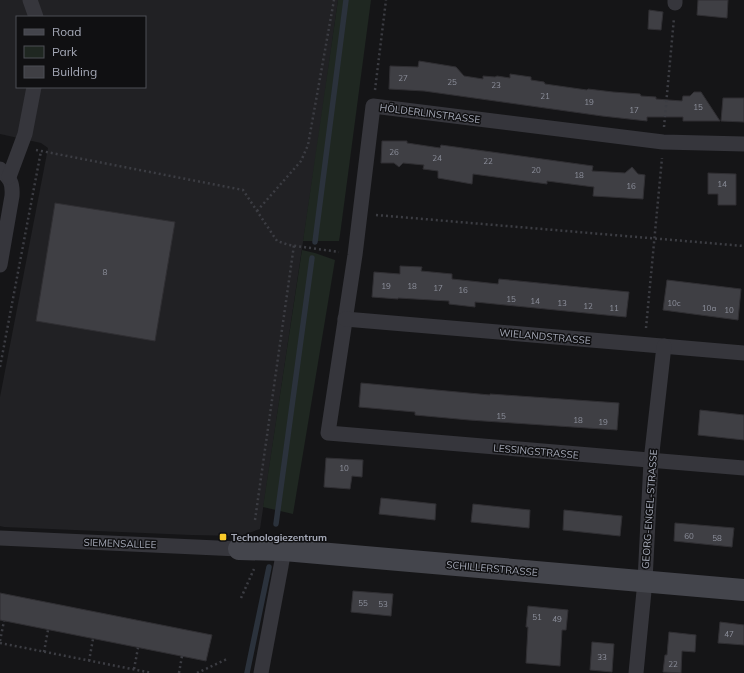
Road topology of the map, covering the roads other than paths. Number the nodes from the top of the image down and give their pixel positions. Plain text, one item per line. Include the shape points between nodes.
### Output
1 (30, 0) edge
2 (36, 16) edge
3 (34, 88) edge
4 (744, 144) edge
5 (4, 173) edge
6 (0, 265) edge
7 (345, 318) junction
8 (664, 346) junction
9 (744, 353) edge
10 (328, 433) joint
11 (651, 461) junction
12 (744, 468) edge
13 (0, 538) edge
14 (239, 549) joint
15 (284, 550) junction
16 (645, 581) junction
17 (744, 590) edge
18 (261, 673) edge
19 (636, 673) edge

1 - 2 street
3 - 5 street via 21,147
4 - 7 street, HÖLDERLINSTRASSE via 663,142 373,106
5 - 6 street via 13,185
7 - 8 street, WIELANDSTRASSE
7 - 10 street, HÖLDERLINSTRASSE
8 - 9 street, WIELANDSTRASSE
8 - 11 street, GEORG-ENGEL-STRASSE
10 - 11 street, LESSINGSTRASSE
11 - 12 street, LESSINGSTRASSE
11 - 16 street, GEORG-ENGEL-STRASSE
13 - 14 street, SIEMENSALLEE
14 - 15 street, SCHILLERSTRASSE
15 - 16 street, SCHILLERSTRASSE
15 - 18 street
16 - 17 street, SCHILLERSTRASSE
16 - 19 street, GEORG-ENGEL-STRASSE

